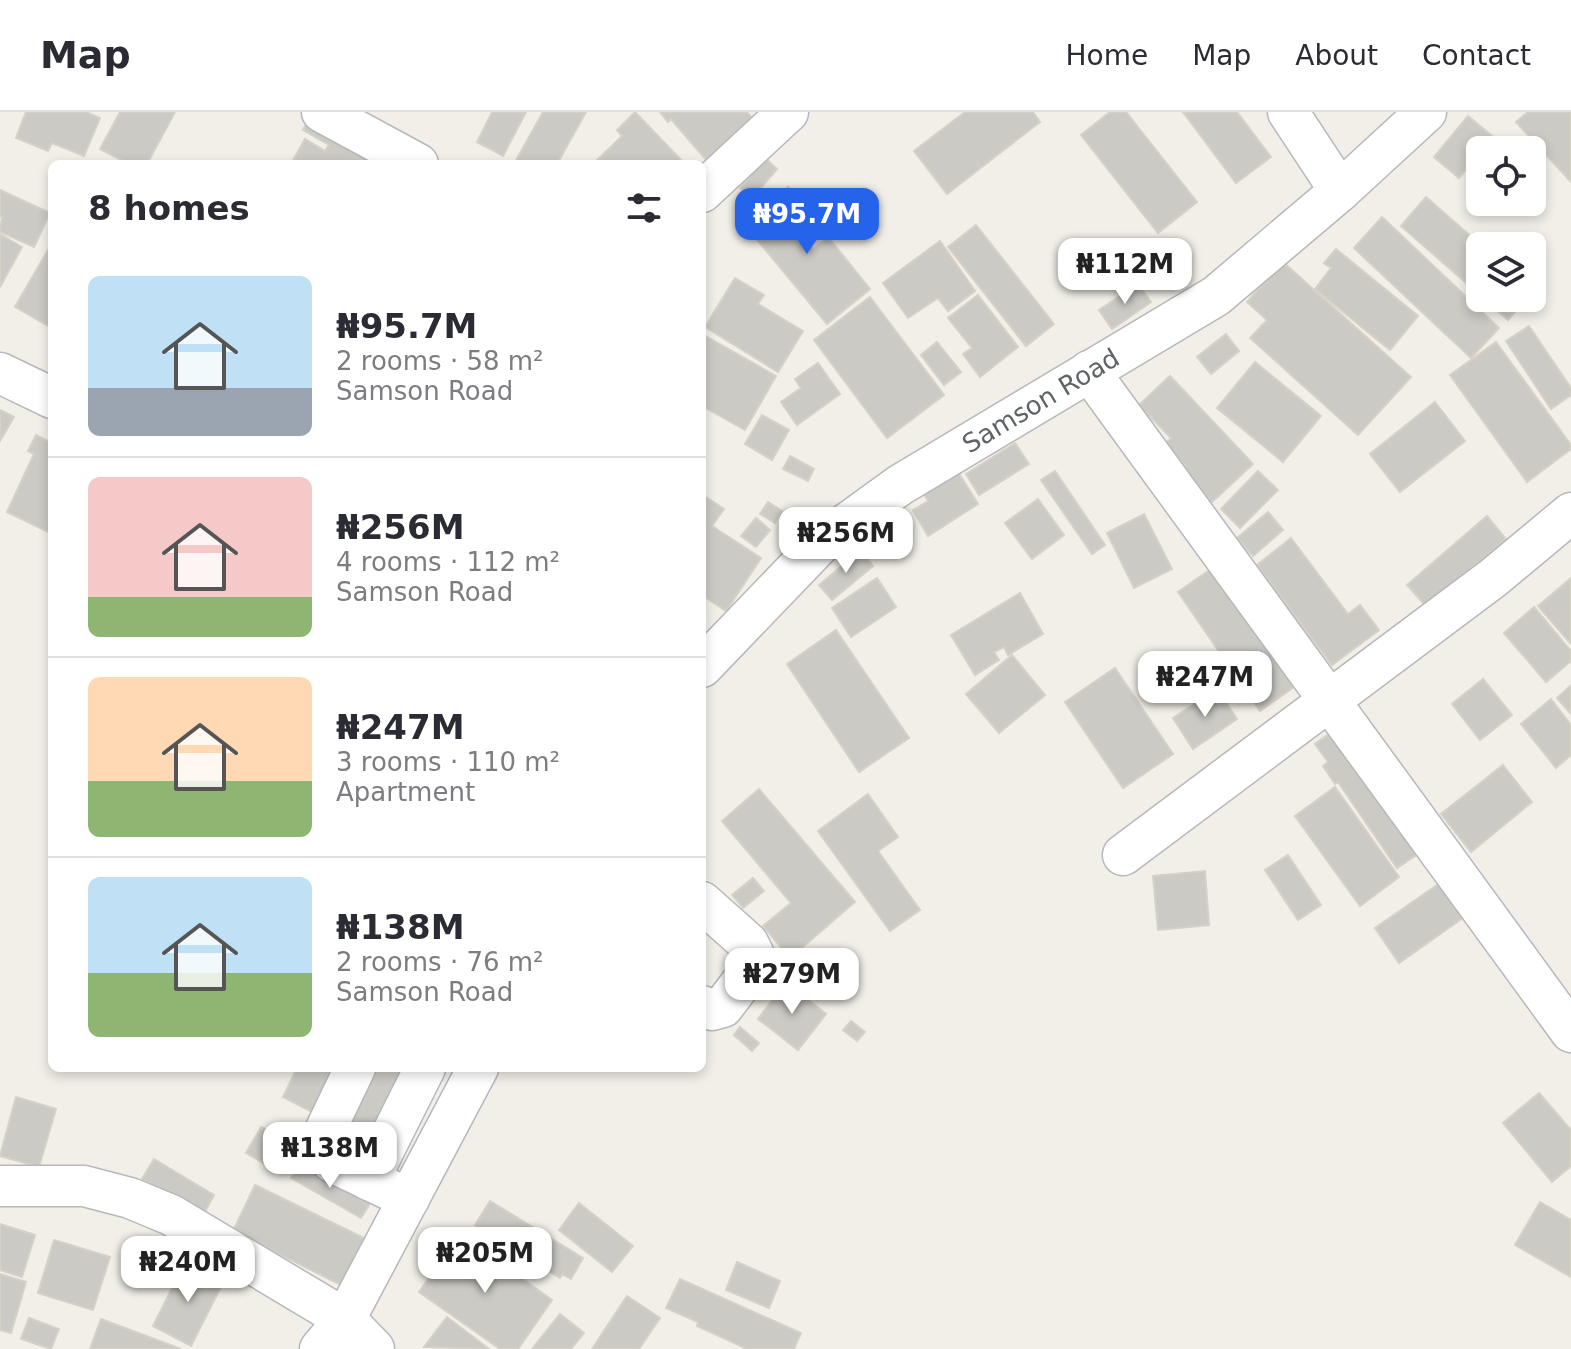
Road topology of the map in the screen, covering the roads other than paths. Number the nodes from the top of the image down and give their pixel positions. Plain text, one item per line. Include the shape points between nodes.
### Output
1 (322, 112) edge
2 (788, 112) edge
3 (1288, 112) edge
4 (1426, 112) edge
5 (411, 160) edge
6 (706, 188) edge
7 (1340, 191) junction
8 (1089, 371) junction
9 (0, 373) edge
10 (48, 396) edge
11 (1571, 513) edge
12 (706, 663) edge
13 (1330, 701) junction
14 (1123, 855) dead end
15 (706, 906) edge
16 (706, 1008) edge
17 (1571, 1032) edge
18 (353, 1072) edge
19 (423, 1072) edge
20 (468, 1072) edge
21 (369, 1180) junction
22 (0, 1186) edge
23 (409, 1199) junction
24 (332, 1334) edge
25 (374, 1349) edge

1 - 5 street
2 - 6 street
3 - 7 street
4 - 7 street, Samson Road
7 - 8 street, Samson Road via 1216,296
8 - 12 street, Samson Road via 900,485 824,540
8 - 13 street
9 - 10 street
11 - 13 street
13 - 14 street
13 - 17 street
15 - 16 street via 748,943 754,966 723,1007
18 - 21 street via 321,1150 332,1162
19 - 21 street
20 - 23 street
21 - 23 street
22 - 24 street via 84,1186 171,1215
23 - 24 street
24 - 25 street

